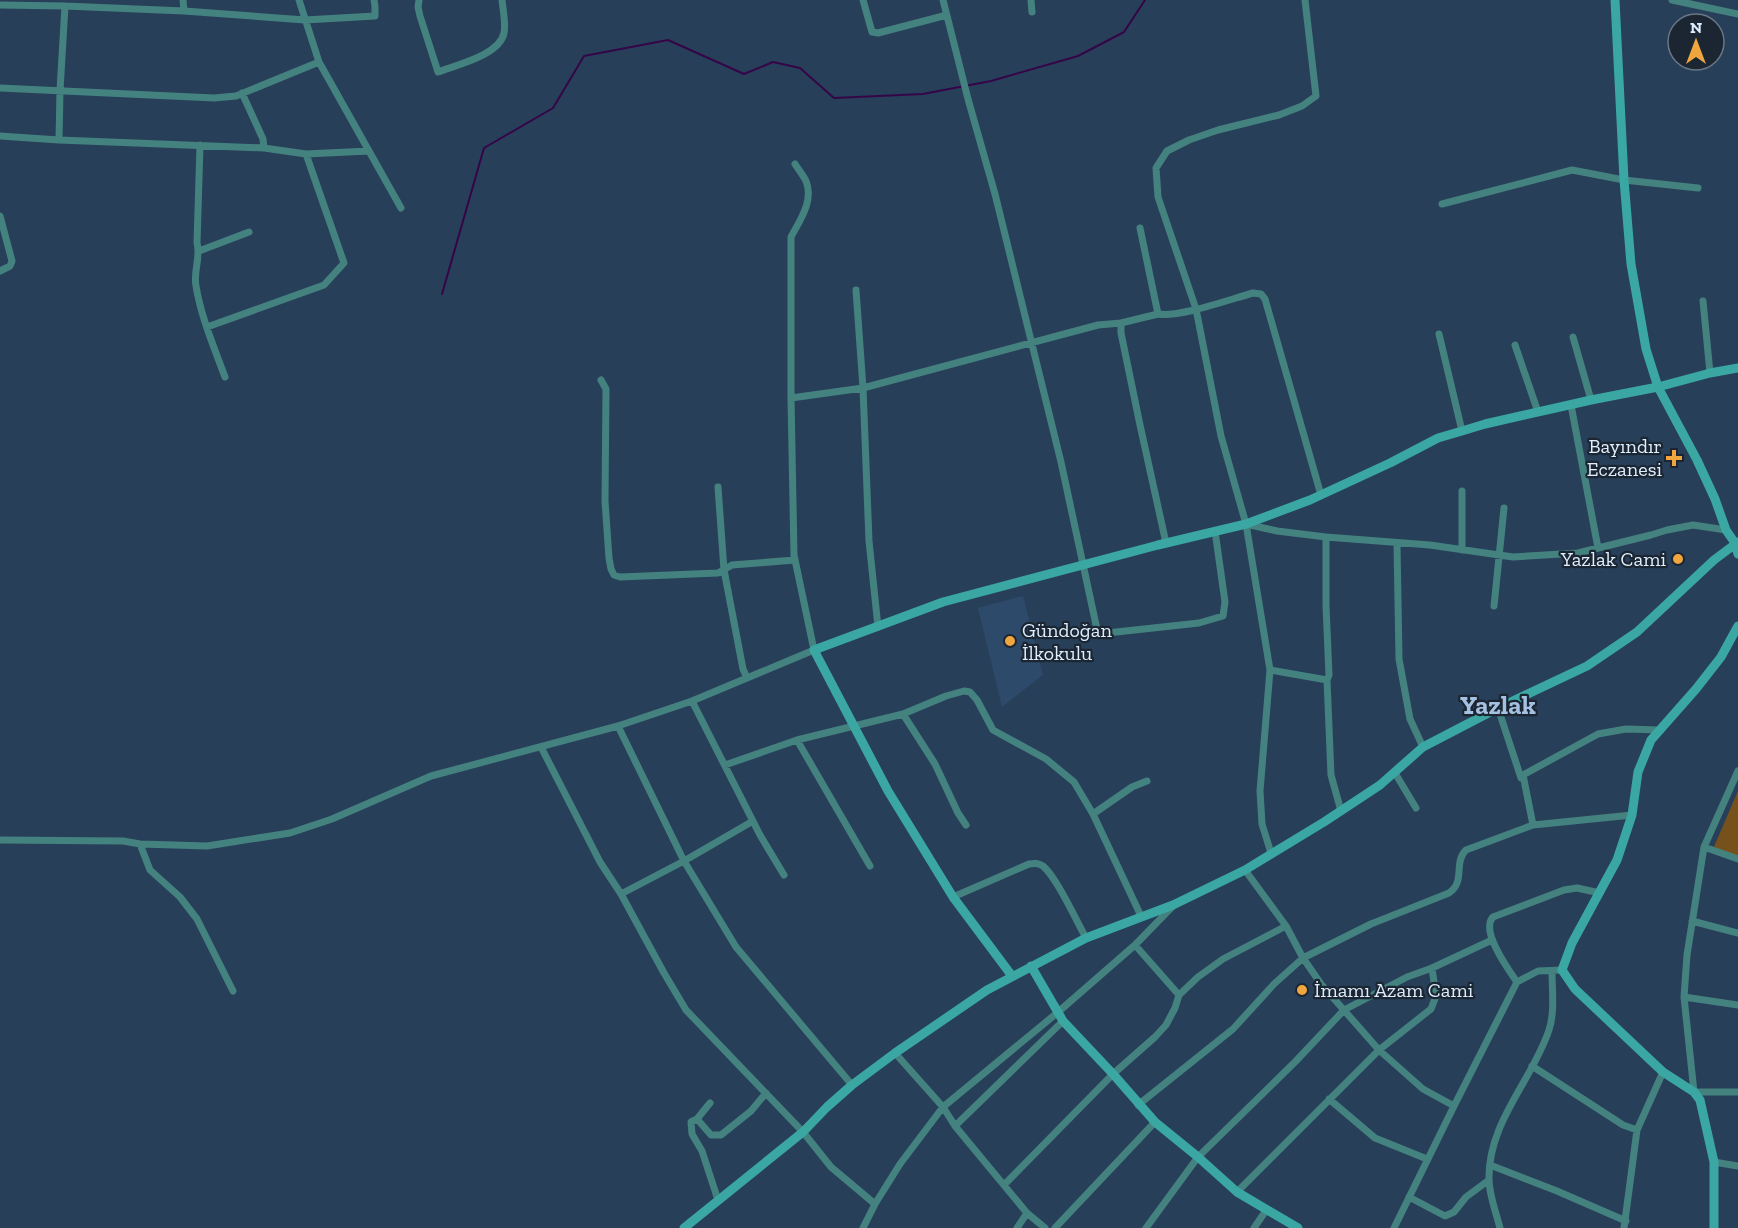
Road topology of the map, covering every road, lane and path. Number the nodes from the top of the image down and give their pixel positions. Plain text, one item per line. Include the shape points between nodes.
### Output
1 (183, 0) edge
2 (299, 0) edge
3 (374, 0) edge
4 (419, 0) edge
5 (502, 0) edge
6 (863, 0) edge
7 (943, 0) edge
8 (1031, 0) edge
9 (1305, 0) edge
10 (1615, 0) edge
11 (1672, 0) edge
12 (16, 3) edge
13 (0, 5) edge
14 (65, 6) junction
15 (184, 11) junction
16 (1032, 12) dead end
17 (1738, 14) edge
18 (946, 15) junction
19 (305, 20) junction
20 (319, 62) junction
21 (0, 88) edge
22 (60, 90) junction
23 (243, 93) junction
24 (0, 136) edge
25 (58, 140) junction
26 (200, 145) junction
27 (264, 148) junction
28 (369, 151) junction
29 (306, 154) junction
30 (795, 164) dead end
31 (1624, 180) junction
32 (1698, 188) dead end
33 (1442, 204) dead end
34 (400, 208) dead end
35 (0, 216) edge
36 (1140, 228) dead end
37 (249, 232) dead end
38 (199, 250) junction
39 (0, 271) edge
40 (856, 290) dead end
41 (1703, 302) dead end
42 (1196, 309) junction
43 (1158, 314) junction
44 (1121, 323) junction
45 (207, 327) junction
46 (1439, 334) dead end
47 (1573, 337) dead end
48 (1032, 343) junction
49 (1515, 345) dead end
50 (1738, 369) edge
51 (1710, 373) junction
52 (225, 377) dead end
53 (601, 381) dead end
54 (1658, 387) junction
55 (863, 388) junction
56 (791, 398) junction
57 (1591, 400) junction
58 (1571, 405) junction
59 (1538, 412) junction
60 (1461, 431) junction
61 (718, 487) dead end
62 (1462, 490) dead end
63 (1321, 495) junction
64 (1504, 508) dead end
65 (1246, 524) junction
66 (1726, 530) junction
67 (1215, 531) junction
68 (1326, 537) junction
69 (1166, 543) junction
70 (1397, 543) junction
71 (1737, 543) edge
72 (1598, 548) junction
73 (1462, 550) junction
74 (1738, 554) edge
75 (1500, 555) junction
76 (795, 560) junction
77 (1082, 565) junction
78 (724, 570) junction
79 (1494, 606) dead end
80 (1738, 626) edge
81 (878, 627) junction
82 (814, 650) junction
83 (1270, 670) junction
84 (747, 678) junction
85 (1327, 680) junction
86 (692, 701) junction
87 (1498, 708) junction
88 (903, 714) junction
89 (854, 725) junction
90 (618, 726) junction
91 (1660, 730) junction
92 (797, 740) junction
93 (541, 747) junction
94 (1423, 747) junction
95 (725, 765) junction
96 (1738, 771) edge
97 (1395, 773) junction
98 (1523, 775) junction
99 (1147, 781) dead end
100 (1416, 808) dead end
101 (1341, 811) junction
102 (1093, 814) junction
103 (1632, 815) junction
104 (753, 821) junction
105 (966, 825) dead end
106 (1533, 825) junction
107 (0, 840) edge
108 (140, 844) junction
109 (1704, 847) junction
110 (1271, 853) junction
111 (1738, 859) edge
112 (684, 861) junction
113 (870, 866) dead end
114 (1245, 870) junction
115 (784, 875) dead end
116 (1600, 893) junction
117 (621, 894) junction
118 (953, 897) junction
119 (1173, 905) junction
120 (1141, 916) junction
121 (1692, 921) junction
122 (1286, 926) junction
123 (1738, 933) edge
124 (1086, 938) junction
125 (1492, 940) junction
126 (1136, 945) junction
127 (1304, 958) junction
128 (1031, 966) junction
129 (1432, 968) junction
130 (1557, 970) junction
131 (1012, 976) junction
132 (1517, 982) junction
133 (233, 991) dead end
134 (1179, 995) junction
135 (1684, 997) junction
136 (1738, 1005) edge
137 (1344, 1010) junction
138 (1060, 1018) junction
139 (1379, 1050) junction
140 (895, 1053) junction
141 (1532, 1066) junction
142 (1663, 1072) junction
143 (1113, 1074) junction
144 (852, 1085) junction
145 (1694, 1092) junction
146 (1738, 1092) edge
147 (766, 1093) junction
148 (1329, 1099) junction
149 (710, 1103) dead end
150 (1138, 1105) junction
151 (1454, 1106) junction
152 (943, 1107) junction
153 (697, 1119) junction
154 (1155, 1122) junction
155 (954, 1126) junction
156 (1637, 1130) junction
157 (803, 1132) junction
158 (1198, 1157) junction
159 (1427, 1159) junction
160 (1714, 1162) junction
161 (1490, 1165) junction
162 (1738, 1166) edge
163 (1489, 1180) junction
164 (1004, 1185) junction
165 (1237, 1192) junction
166 (1409, 1197) junction
167 (718, 1200) junction
168 (874, 1204) junction
169 (1267, 1209) junction
170 (1027, 1213) junction
171 (1625, 1225) edge
172 (684, 1228) edge
173 (864, 1228) edge
174 (1017, 1228) edge
175 (1045, 1228) edge
176 (1055, 1228) edge
177 (1146, 1228) edge
178 (1254, 1228) edge
179 (1298, 1228) edge
180 (1394, 1228) edge
181 (1500, 1228) edge
182 (1714, 1228) edge

1 - 15 street
2 - 19 street
3 - 19 street via 375,16
4 - 5 street via 420,16 438,72 489,53 504,35
6 - 18 street via 872,32
7 - 18 street
8 - 16 street
9 - 42 street via 1316,96 1279,115 1189,140 1167,152 1156,168 1158,197
10 - 31 street
11 - 17 street
12 - 13 street
12 - 14 street
14 - 15 street
14 - 22 street
15 - 19 street
18 - 48 street
19 - 20 street
20 - 23 street
20 - 28 street
21 - 22 street
22 - 23 street via 214,98
22 - 25 street
23 - 27 street
24 - 25 street
25 - 26 street
26 - 27 street
26 - 38 street
27 - 29 street
28 - 29 street
28 - 34 street
29 - 45 street via 344,263 324,285
30 - 56 street via 806,181 809,198 791,237
31 - 32 street
31 - 33 street via 1572,170
31 - 54 street via 1631,264 1646,349
35 - 39 street via 12,261
36 - 43 street
37 - 38 street
38 - 45 street via 195,283
40 - 55 street
41 - 51 street
42 - 43 street
42 - 63 street via 1253,293 1265,299
42 - 65 street via 1221,436
43 - 44 street
44 - 48 street via 1098,325
44 - 69 street
45 - 52 street
46 - 60 street
47 - 57 street
48 - 55 street
48 - 77 street
49 - 59 street
50 - 51 street
51 - 54 street
53 - 78 street via 606,389 605,501 614,575
54 - 57 street
54 - 66 street via 1697,460
55 - 56 street
55 - 81 street via 869,541
56 - 76 street
57 - 58 street
58 - 59 street
58 - 72 street
59 - 60 street
60 - 63 street via 1438,438
61 - 78 street
62 - 73 street
63 - 65 street
64 - 75 street
65 - 67 street
65 - 68 street
65 - 83 street
66 - 71 street
66 - 72 street via 1693,525
67 - 69 street
67 - 77 street via 1225,602 1222,616 1199,623 1098,634
68 - 70 street
68 - 85 street
69 - 77 street
70 - 73 street
70 - 94 street via 1399,659 1410,719
71 - 74 street
71 - 87 street via 1637,632 1587,666
72 - 75 street via 1578,553
73 - 75 street
75 - 79 street
76 - 78 street via 732,565
76 - 82 street
77 - 81 street via 943,602
78 - 84 street
80 - 91 street via 1721,657
81 - 82 street
82 - 84 street
82 - 89 street
83 - 85 street
83 - 110 street via 1260,791 1262,824
84 - 86 street
85 - 101 street via 1331,775
86 - 90 street
86 - 95 street
87 - 94 street
87 - 98 street via 1521,778
88 - 89 street
88 - 102 street via 946,696 969,692 993,730 1065,773
88 - 105 street via 935,764
89 - 92 street
89 - 118 street via 888,791
90 - 93 street
90 - 112 street
91 - 98 street via 1626,729 1598,734
91 - 103 street via 1651,740 1638,772
92 - 95 street
92 - 113 street
93 - 108 street via 431,776 290,833 207,846
93 - 117 street via 600,862
94 - 97 street
95 - 104 street
96 - 109 street
97 - 100 street
97 - 101 street
98 - 106 street
99 - 102 street
101 - 110 street
102 - 120 street
103 - 106 street
103 - 116 street via 1617,860
104 - 112 street
104 - 115 street
106 - 127 street via 1467,850 1461,855 1458,884 1449,893 1371,924
107 - 108 street
108 - 133 street via 150,870 198,919
109 - 111 street
109 - 121 street
110 - 114 street
112 - 117 street
112 - 144 street via 736,947
114 - 119 street
114 - 122 street
116 - 125 street via 1577,888 1564,890 1493,917 1488,927
116 - 130 street
117 - 147 street via 686,1010
118 - 124 street via 1037,863 1052,877
118 - 131 street
119 - 120 street
119 - 126 street
120 - 124 street
121 - 123 street
121 - 135 street
122 - 127 street
122 - 134 street via 1223,959
124 - 128 street
125 - 129 street
125 - 132 street
126 - 134 street
126 - 138 street
127 - 137 street
127 - 150 street via 1233,1029
128 - 131 street
128 - 138 street
129 - 137 street
129 - 139 street via 1436,996 1431,1010
130 - 132 street via 1538,971
130 - 141 street via 1549,1030
130 - 142 street
131 - 140 street
132 - 151 street
134 - 143 street via 1161,1031
135 - 136 street
135 - 145 street
137 - 139 street
137 - 158 street
138 - 143 street
138 - 152 street
138 - 155 street
139 - 148 street
139 - 151 street via 1423,1089
140 - 144 street
140 - 152 street
141 - 156 street via 1623,1125
141 - 161 street via 1499,1126
142 - 145 street
142 - 156 street
143 - 150 street
143 - 164 street
144 - 157 street
145 - 146 street
145 - 160 street via 1700,1100
147 - 153 street via 721,1135 711,1135
147 - 157 street
148 - 159 street via 1375,1138
148 - 165 street
149 - 153 street
150 - 154 street
151 - 159 street
152 - 155 street
152 - 168 street
153 - 167 street via 691,1122 692,1134 702,1151
154 - 158 street
154 - 176 street
155 - 164 street
156 - 171 street
157 - 167 street
157 - 168 street via 831,1167
158 - 165 street
158 - 177 street
159 - 166 street
160 - 162 street
160 - 182 street
161 - 163 street
161 - 171 street via 1557,1191
163 - 166 street via 1445,1216
163 - 181 street
164 - 170 street
165 - 169 street
166 - 180 street
167 - 172 street
168 - 173 street
169 - 178 street
169 - 179 street
170 - 174 street
170 - 175 street

